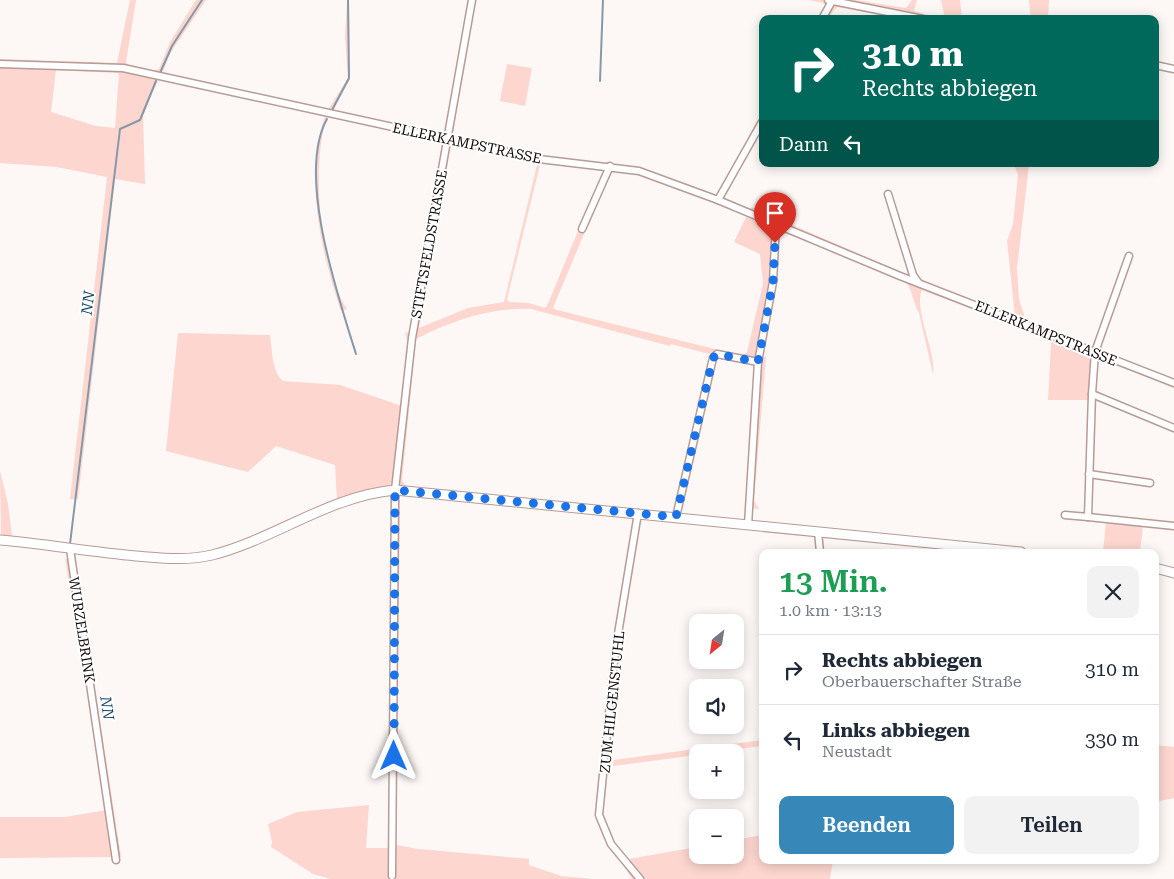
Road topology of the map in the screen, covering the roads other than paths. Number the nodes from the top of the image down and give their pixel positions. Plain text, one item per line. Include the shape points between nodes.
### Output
1 (472, 0) edge
2 (830, 0) edge
3 (824, 15) edge
4 (903, 15) edge
5 (0, 64) edge
6 (1159, 66) edge
7 (1174, 69) edge
8 (759, 127) edge
9 (448, 140) junction
10 (610, 166) junction
11 (888, 194) dead end
12 (718, 200) junction
13 (776, 224) junction
14 (582, 229) dead end
15 (1129, 256) dead end
16 (918, 282) junction
17 (1095, 352) junction
18 (758, 362) junction
19 (1174, 384) edge
20 (1092, 394) junction
21 (1174, 428) edge
22 (1089, 474) junction
23 (1150, 482) dead end
24 (395, 490) junction
25 (638, 513) junction
26 (1065, 515) dead end
27 (676, 517) junction
28 (1088, 517) junction
29 (748, 525) junction
30 (1174, 526) edge
31 (818, 532) junction
32 (0, 540) edge
33 (70, 549) junction
34 (820, 549) edge
35 (991, 549) edge
36 (1159, 569) edge
37 (1174, 573) edge
38 (116, 860) dead end
39 (392, 876) dead end
40 (640, 879) edge

1 - 9 street, STIFTSFELDSTRASSE
2 - 3 street
2 - 4 street
5 - 9 street, ELLERKAMPSTRASSE via 123,68
6 - 7 street
8 - 12 street
9 - 10 street, ELLERKAMPSTRASSE via 539,159
9 - 24 street, STIFTSFELDSTRASSE via 412,338
10 - 12 street, ELLERKAMPSTRASSE via 639,171
10 - 14 street
11 - 16 street
12 - 13 street, ELLERKAMPSTRASSE
13 - 16 street, ELLERKAMPSTRASSE
13 - 18 street via 773,282
15 - 17 street
16 - 17 street, ELLERKAMPSTRASSE
17 - 19 street, ELLERKAMPSTRASSE
17 - 20 street
18 - 27 street via 717,354 713,358
18 - 29 street
20 - 21 street
20 - 22 street
22 - 23 street
22 - 28 street
24 - 25 main road
24 - 33 main road via 361,494 229,550 194,558 168,559
24 - 39 street, STIFTSFELDSTRASSE
25 - 27 main road
25 - 40 street, ZUM HILGENSTUHL via 615,652 600,815 612,844
26 - 28 street
27 - 29 main road
28 - 30 street
29 - 31 main road
31 - 34 street
31 - 35 main road
32 - 33 main road
33 - 38 street, WURZELBRINK
36 - 37 main road

